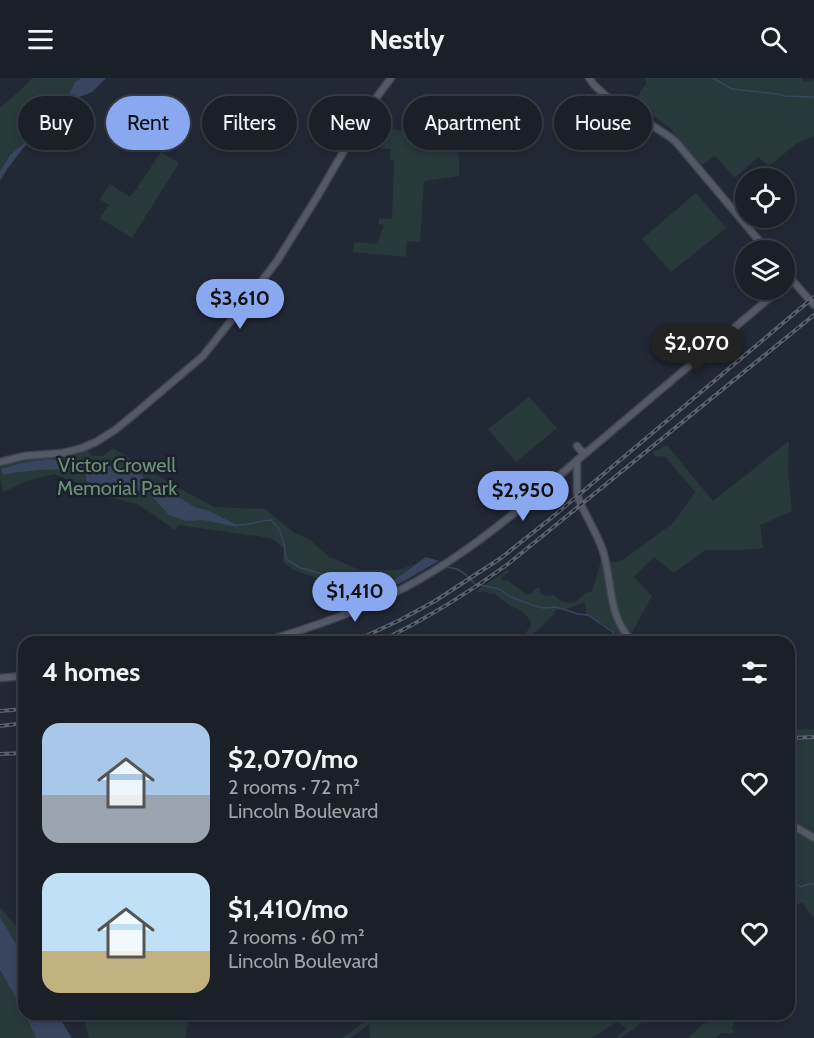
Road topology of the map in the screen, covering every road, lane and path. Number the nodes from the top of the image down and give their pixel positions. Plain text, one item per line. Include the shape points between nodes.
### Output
1 (589, 78) edge
2 (388, 81) edge
3 (759, 240) edge
4 (795, 284) edge
5 (767, 300) edge
6 (814, 305) edge
7 (577, 446) dead end
8 (587, 452) junction
9 (577, 460) junction
10 (0, 462) edge
11 (563, 473) junction
12 (577, 485) junction
13 (282, 636) edge
14 (628, 636) edge
15 (18, 676) edge
16 (0, 678) edge
17 (795, 827) edge
18 (814, 838) edge

1 - 3 main road via 606,96 670,136
2 - 10 main road via 277,261 203,356 96,442 71,451
4 - 6 main road
5 - 8 main road
7 - 8 main road
8 - 9 main road
9 - 11 main road
9 - 12 main road
11 - 12 main road via 568,473
11 - 13 main road via 496,527 406,587
12 - 14 main road via 579,500 606,561 620,625
15 - 16 main road
17 - 18 main road

